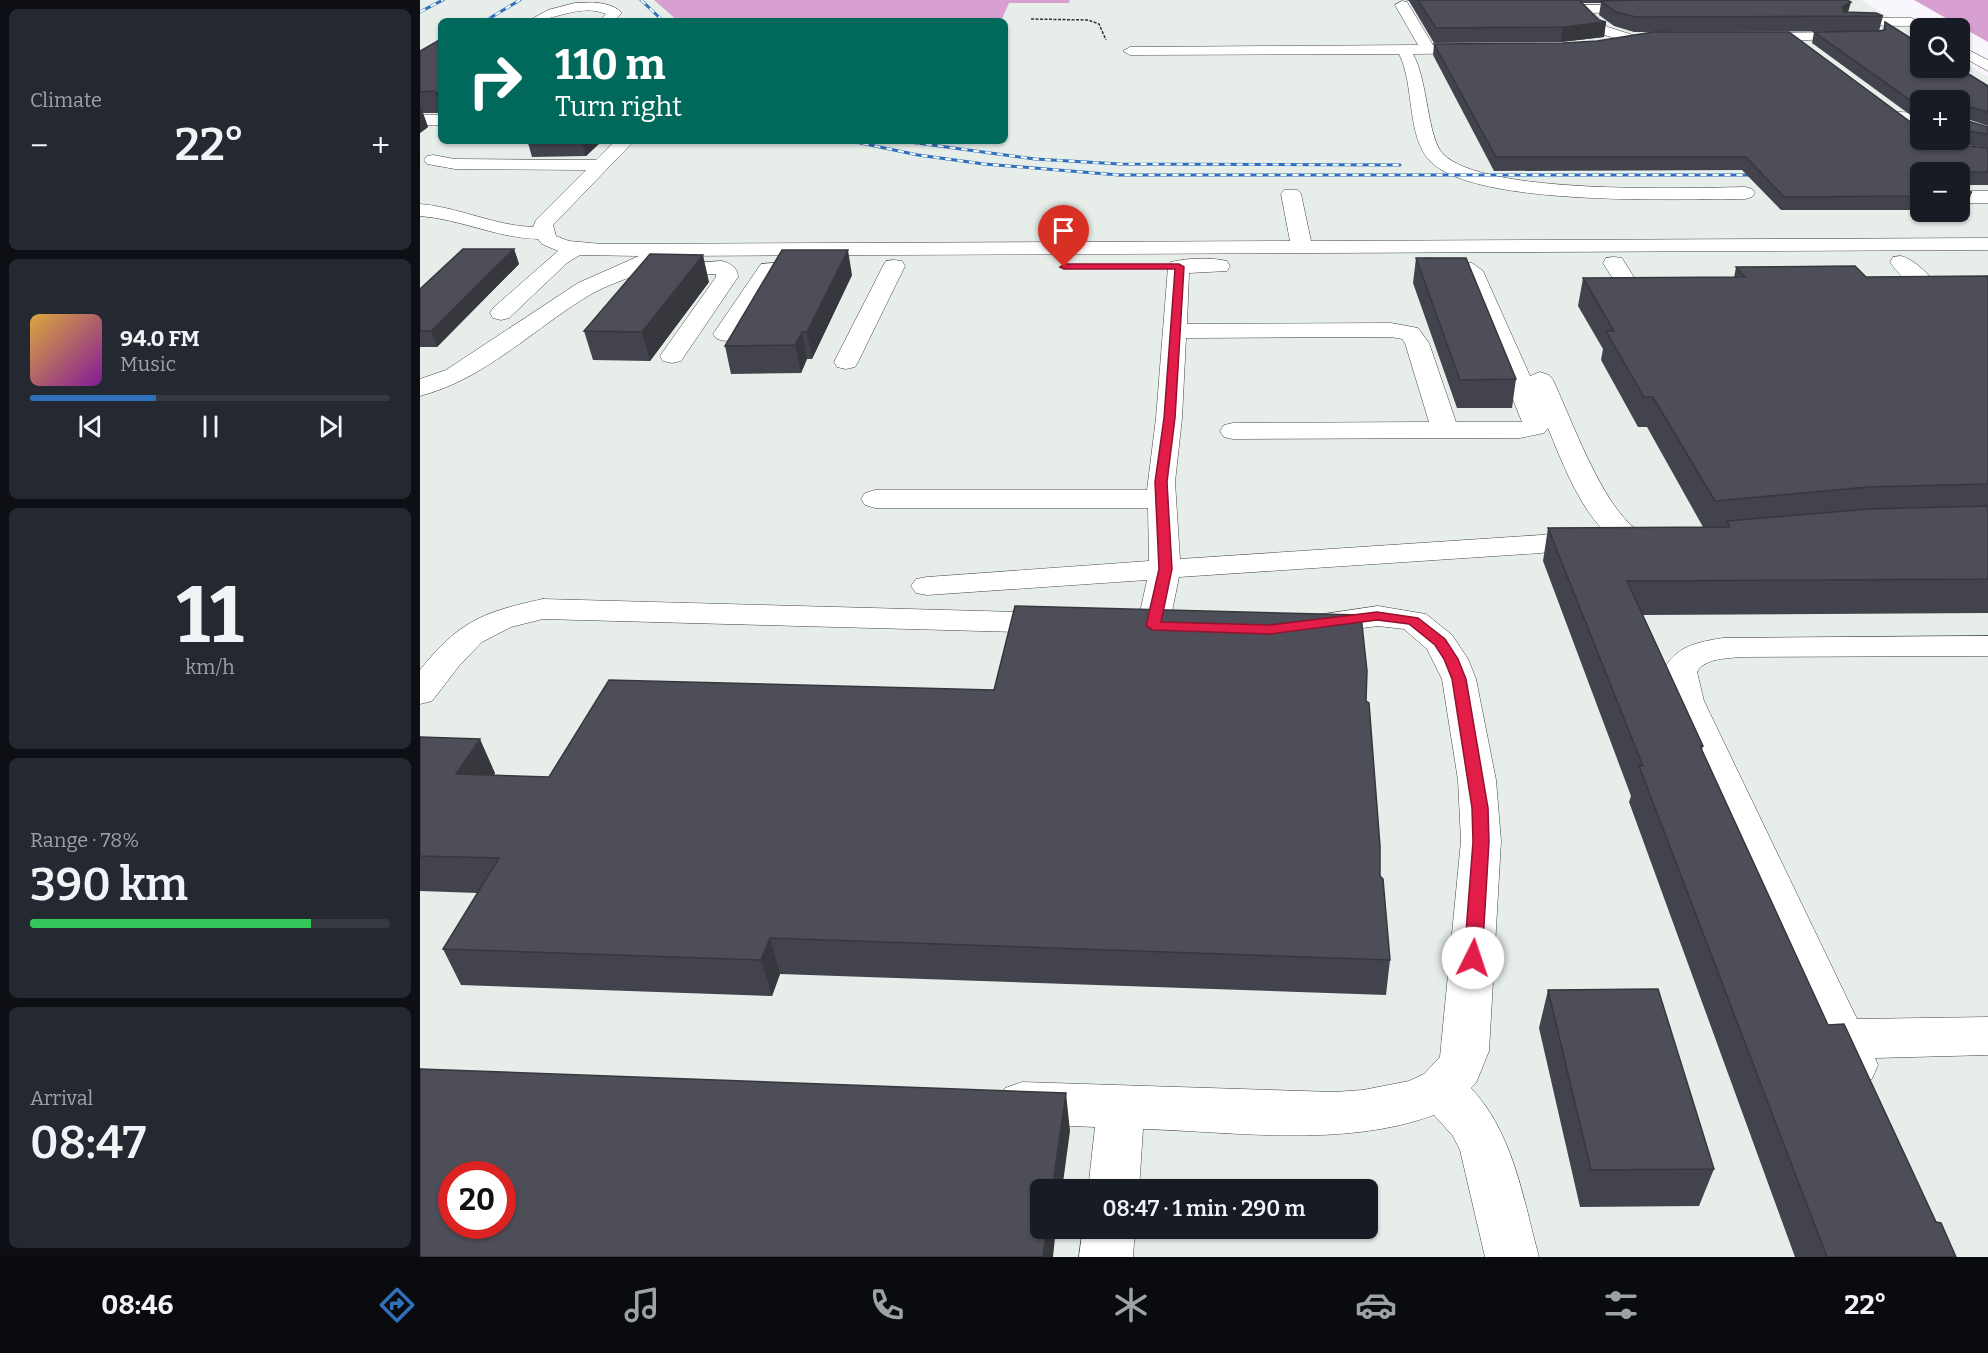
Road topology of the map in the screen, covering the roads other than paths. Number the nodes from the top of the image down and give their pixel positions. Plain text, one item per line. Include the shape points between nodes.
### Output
1 (1402, 5) dead end
2 (1886, 6) dead end
3 (1635, 8) edge
4 (540, 18) edge
5 (609, 18) edge
6 (1910, 20) edge
7 (1910, 25) edge
8 (1788, 34) junction
9 (1910, 36) edge
10 (1737, 37) edge
11 (1236, 39) dead end
12 (1424, 44) junction
13 (1603, 45) edge
14 (1494, 49) edge
15 (1404, 50) junction
16 (1130, 51) road end
17 (1815, 54) edge
18 (1970, 55) edge
19 (1988, 66) edge
20 (1910, 116) edge
21 (420, 120) edge
22 (438, 120) edge
23 (1910, 125) edge
24 (622, 144) edge
25 (420, 147) edge
26 (426, 163) edge
27 (601, 165) junction
28 (1745, 193) dead end
29 (1291, 195) dead end
30 (1988, 197) edge
31 (1970, 198) edge
32 (420, 210) edge
33 (543, 233) junction
34 (1302, 247) junction
35 (577, 248) junction
36 (728, 258) junction
37 (1987, 258) edge
38 (665, 260) junction
39 (894, 266) junction
40 (1179, 267) junction
41 (1896, 272) junction
42 (1934, 282) edge
43 (501, 313) dead end
44 (1175, 331) junction
45 (725, 334) dead end
46 (672, 356) dead end
47 (846, 362) dead end
48 (420, 388) edge
49 (1445, 430) junction
50 (1233, 431) dead end
51 (875, 499) dead end
52 (1161, 499) junction
53 (1620, 532) junction
54 (1681, 546) edge
55 (1165, 569) junction
56 (927, 586) dead end
57 (1082, 624) edge
58 (1117, 625) edge
59 (1287, 628) edge
60 (1988, 646) edge
61 (420, 693) edge
62 (1988, 1036) edge
63 (1843, 1039) junction
64 (1442, 1089) junction
65 (978, 1101) edge
66 (1872, 1101) edge
67 (1121, 1107) junction
68 (1114, 1179) edge
69 (1108, 1239) edge
70 (1106, 1257) edge
71 (1512, 1257) edge

1 - 12 street
2 - 6 street
3 - 13 street via 1582,9 1603,30 1636,39
4 - 5 street via 561,6 586,2 612,8 615,13
7 - 8 street via 1815,25
8 - 9 street
8 - 10 street via 1762,31
8 - 17 street
11 - 12 street
12 - 14 street
12 - 15 street
15 - 16 street
15 - 28 street via 1415,74 1433,152 1455,171 1487,180 1569,191
18 - 19 street
20 - 23 street via 1895,113
21 - 22 street
24 - 27 street
25 - 26 street via 440,147
26 - 27 street
27 - 33 street via 548,217
29 - 34 street
30 - 31 street
32 - 33 street via 445,212 519,232
33 - 35 street via 551,242
34 - 36 street
34 - 37 street
35 - 38 street
35 - 43 street
36 - 38 street
36 - 46 street via 726,280
37 - 41 street
38 - 48 street via 641,264 586,288 455,375
39 - 40 street
39 - 45 street via 772,267
39 - 47 street
40 - 44 street
40 - 49 street via 1434,264 1470,271 1536,423 1535,427 1520,430
41 - 42 street
41 - 53 street via 1632,283 1507,264 1498,267 1494,272 1500,292 1591,489
44 - 49 street via 1410,333 1417,343
44 - 52 street
49 - 50 street
51 - 52 street
52 - 55 street
53 - 54 street via 1638,542
53 - 55 street via 1552,543
55 - 56 street
55 - 58 street via 1169,627
57 - 61 street via 543,609 502,618 469,634
59 - 64 street via 1377,616 1414,621 1440,642 1459,679 1477,780 1481,842 1466,1051 1459,1069
60 - 63 street via 1739,647 1700,654 1686,661 1680,671 1686,701
62 - 63 street
63 - 66 street
64 - 67 street via 1425,1099 1379,1111
64 - 71 street via 1470,1121 1484,1148
65 - 67 street
67 - 68 street
69 - 70 street

